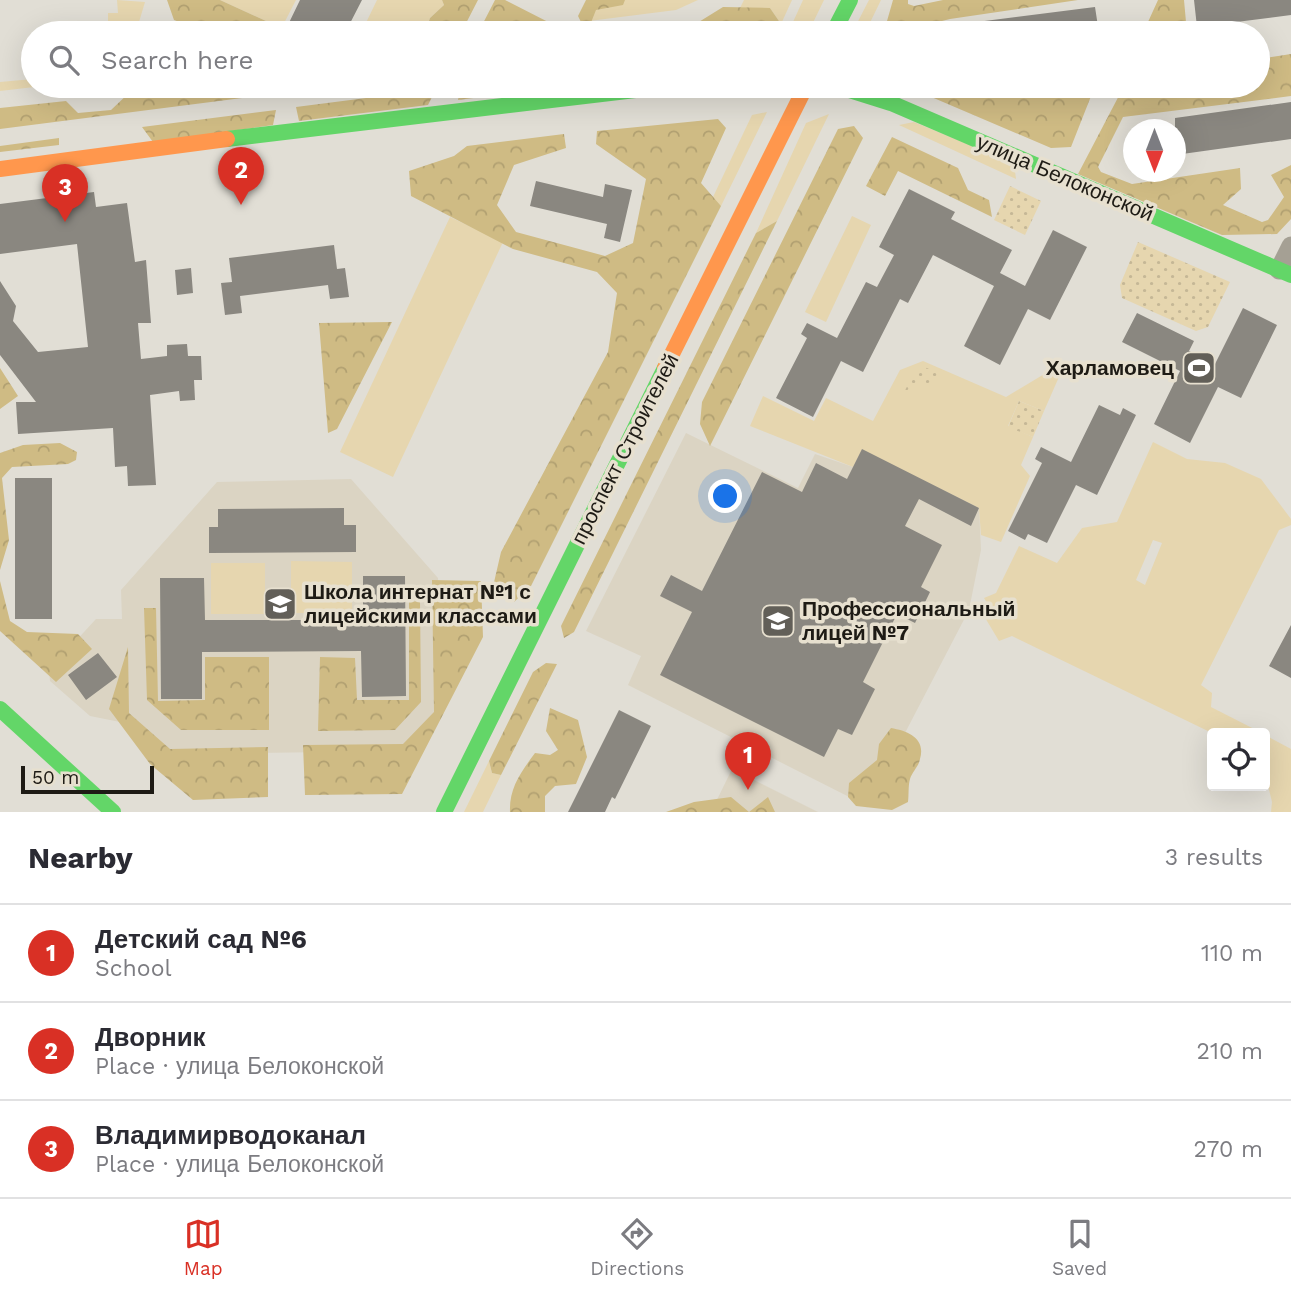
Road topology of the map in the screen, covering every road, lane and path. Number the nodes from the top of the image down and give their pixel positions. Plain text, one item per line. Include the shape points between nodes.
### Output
1 (850, 0) edge
2 (839, 21) edge
3 (560, 98) edge
4 (800, 98) edge
5 (875, 98) edge
6 (0, 169) edge
7 (1291, 246) edge
8 (1285, 272) edge
9 (0, 709) edge
10 (113, 812) edge
11 (444, 812) edge

1 - 2 street
3 - 6 street
4 - 11 street, проспект Строителей
5 - 8 street, улица Белоконской
7 - 8 street
9 - 10 street

